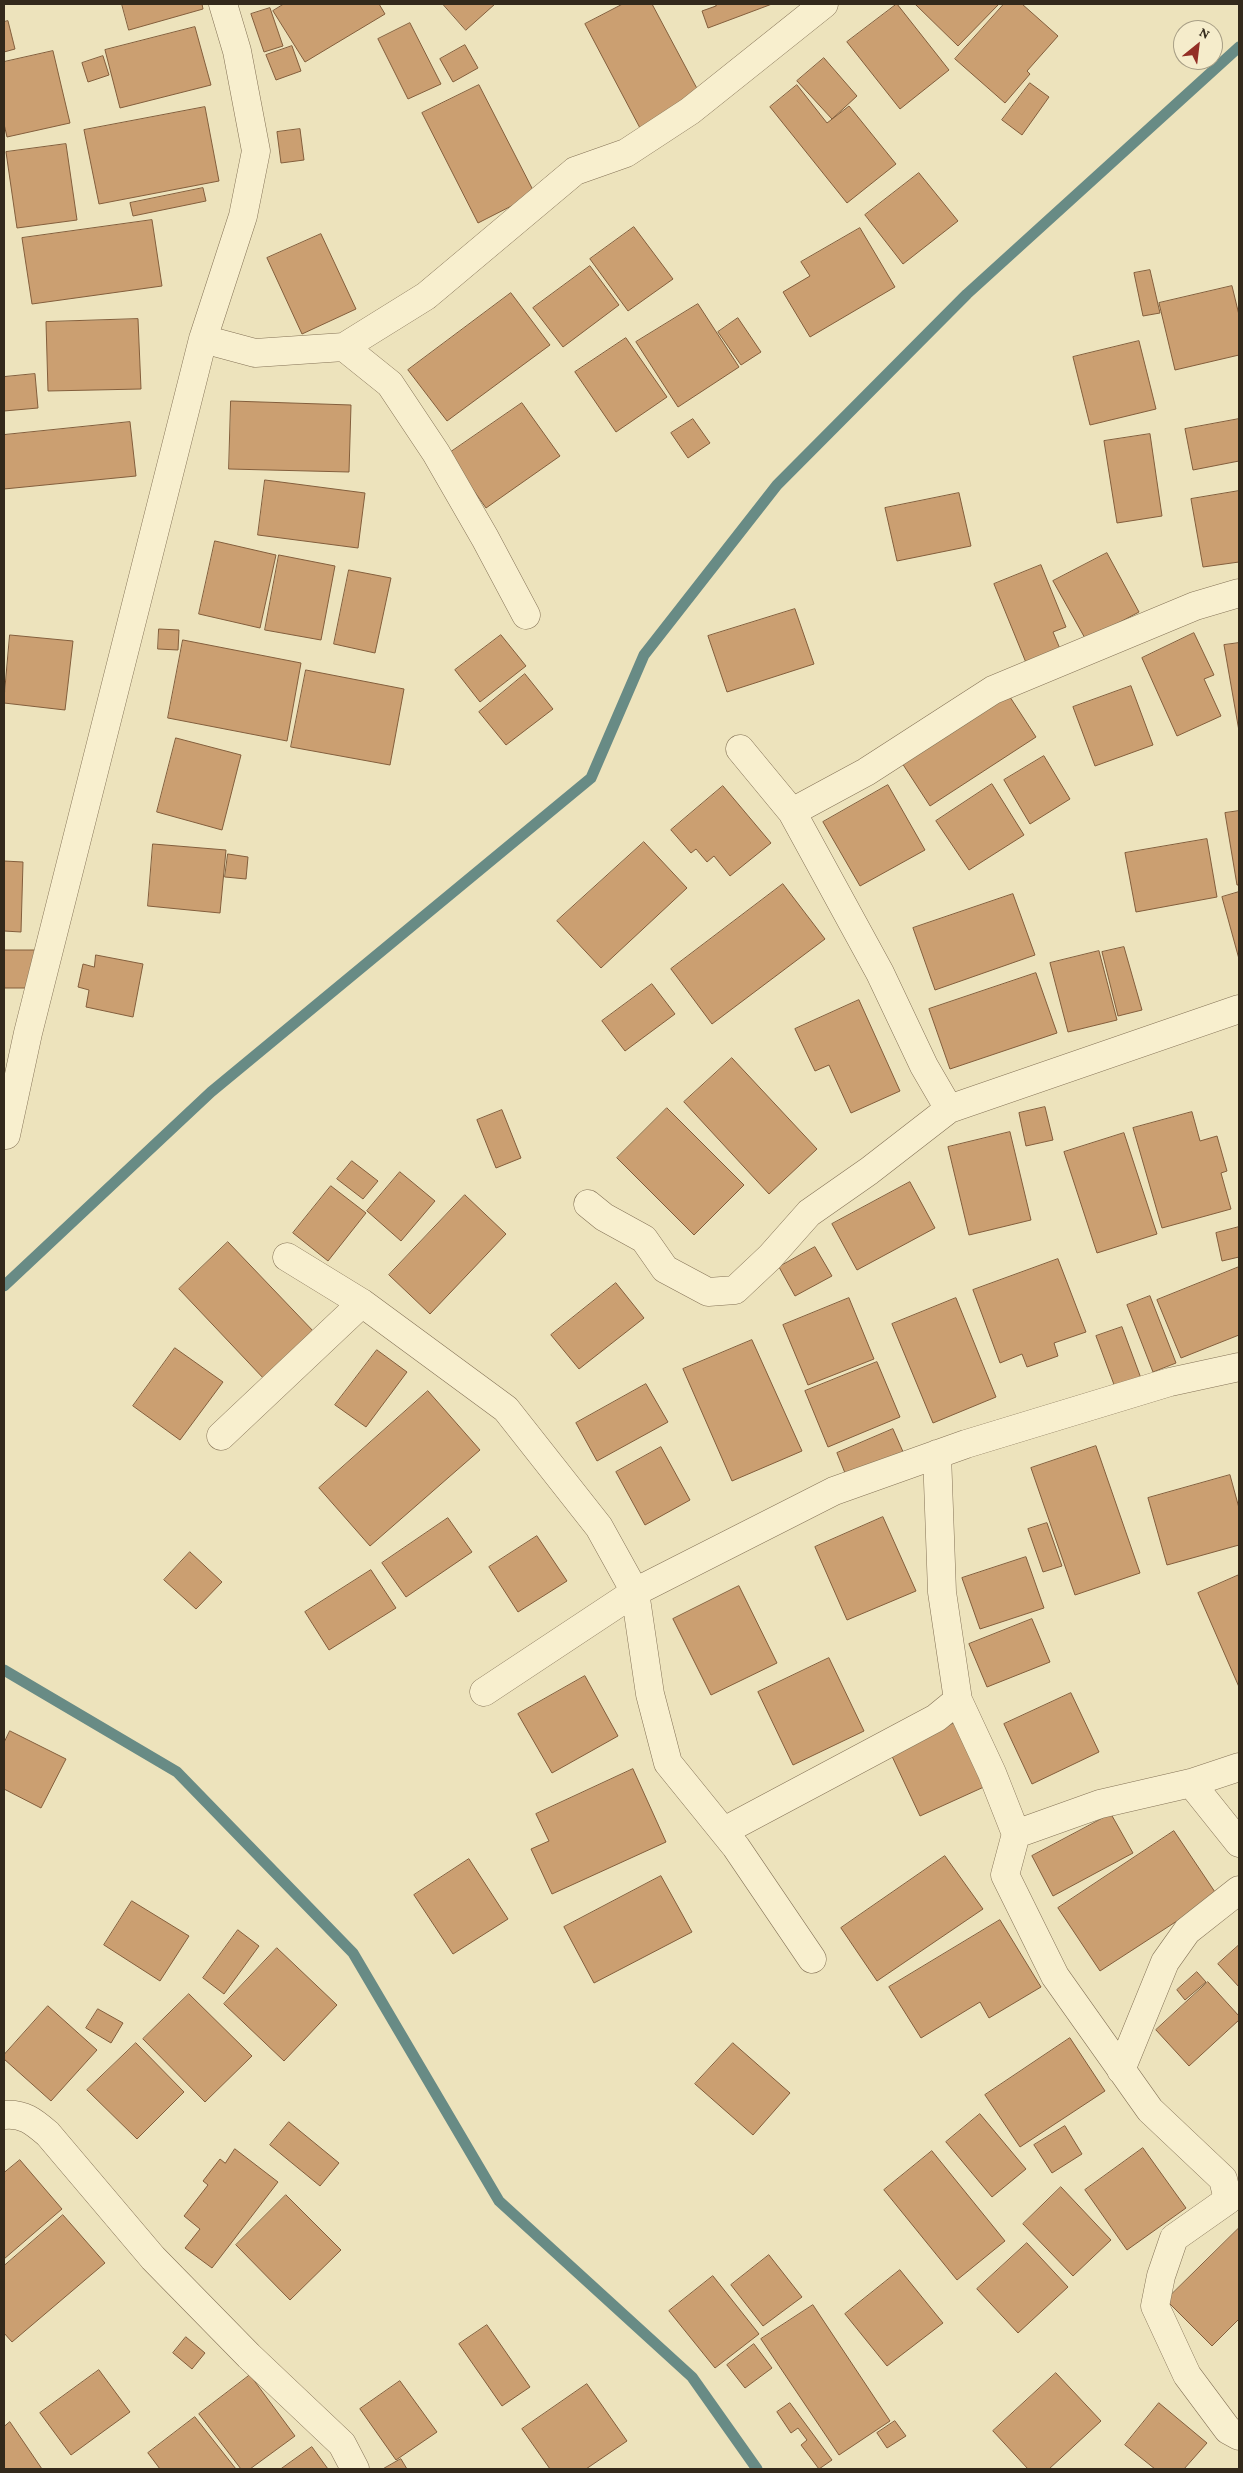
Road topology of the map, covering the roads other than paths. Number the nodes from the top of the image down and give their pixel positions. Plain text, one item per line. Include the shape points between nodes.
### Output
1 (223, 4) edge
2 (824, 4) edge
3 (203, 338) junction
4 (344, 347) junction
5 (1239, 593) edge
6 (526, 615) dead end
7 (740, 749) dead end
8 (792, 812) junction
9 (1239, 1009) edge
10 (949, 1109) junction
11 (6, 1134) dead end
12 (588, 1204) dead end
13 (287, 1257) dead end
14 (362, 1304) junction
15 (1239, 1367) edge
16 (221, 1436) dead end
17 (937, 1454) junction
18 (635, 1592) junction
19 (484, 1692) dead end
20 (958, 1700) junction
21 (1239, 1767) edge
22 (1191, 1784) junction
23 (724, 1831) junction
24 (1016, 1834) junction
25 (1239, 1843) edge
26 (1239, 1890) edge
27 (812, 1958) dead end
28 (1121, 2070) junction
29 (4, 2114) edge
30 (1239, 2436) edge
31 (355, 2469) edge

1 - 3 street via 237,51 256,151 243,216
2 - 4 street via 690,111 626,153 575,171 426,296
3 - 4 street via 255,353
3 - 11 street via 30,1024
4 - 6 street via 390,384 436,453
5 - 8 street via 1194,606 993,690 866,772
7 - 8 street
8 - 10 street via 880,973 924,1066
9 - 10 street
10 - 12 street via 809,1213 735,1290 708,1292 666,1269 644,1240
13 - 14 street
14 - 16 street
14 - 18 street via 506,1409 599,1527
15 - 17 street via 1170,1382
17 - 18 street via 834,1491
17 - 20 street via 942,1592
18 - 19 street
18 - 23 street via 650,1694 668,1763
20 - 23 street via 936,1718
20 - 24 street
21 - 22 street
22 - 24 street via 1100,1804
22 - 25 street
23 - 27 street
24 - 28 street via 1005,1875 1055,1976
26 - 28 street via 1187,1931 1165,1962
28 - 30 street via 1150,2110 1223,2179 1228,2200 1174,2238 1155,2306 1187,2375 1228,2430
29 - 31 street via 29,2118 48,2134 153,2258 249,2356 342,2444

